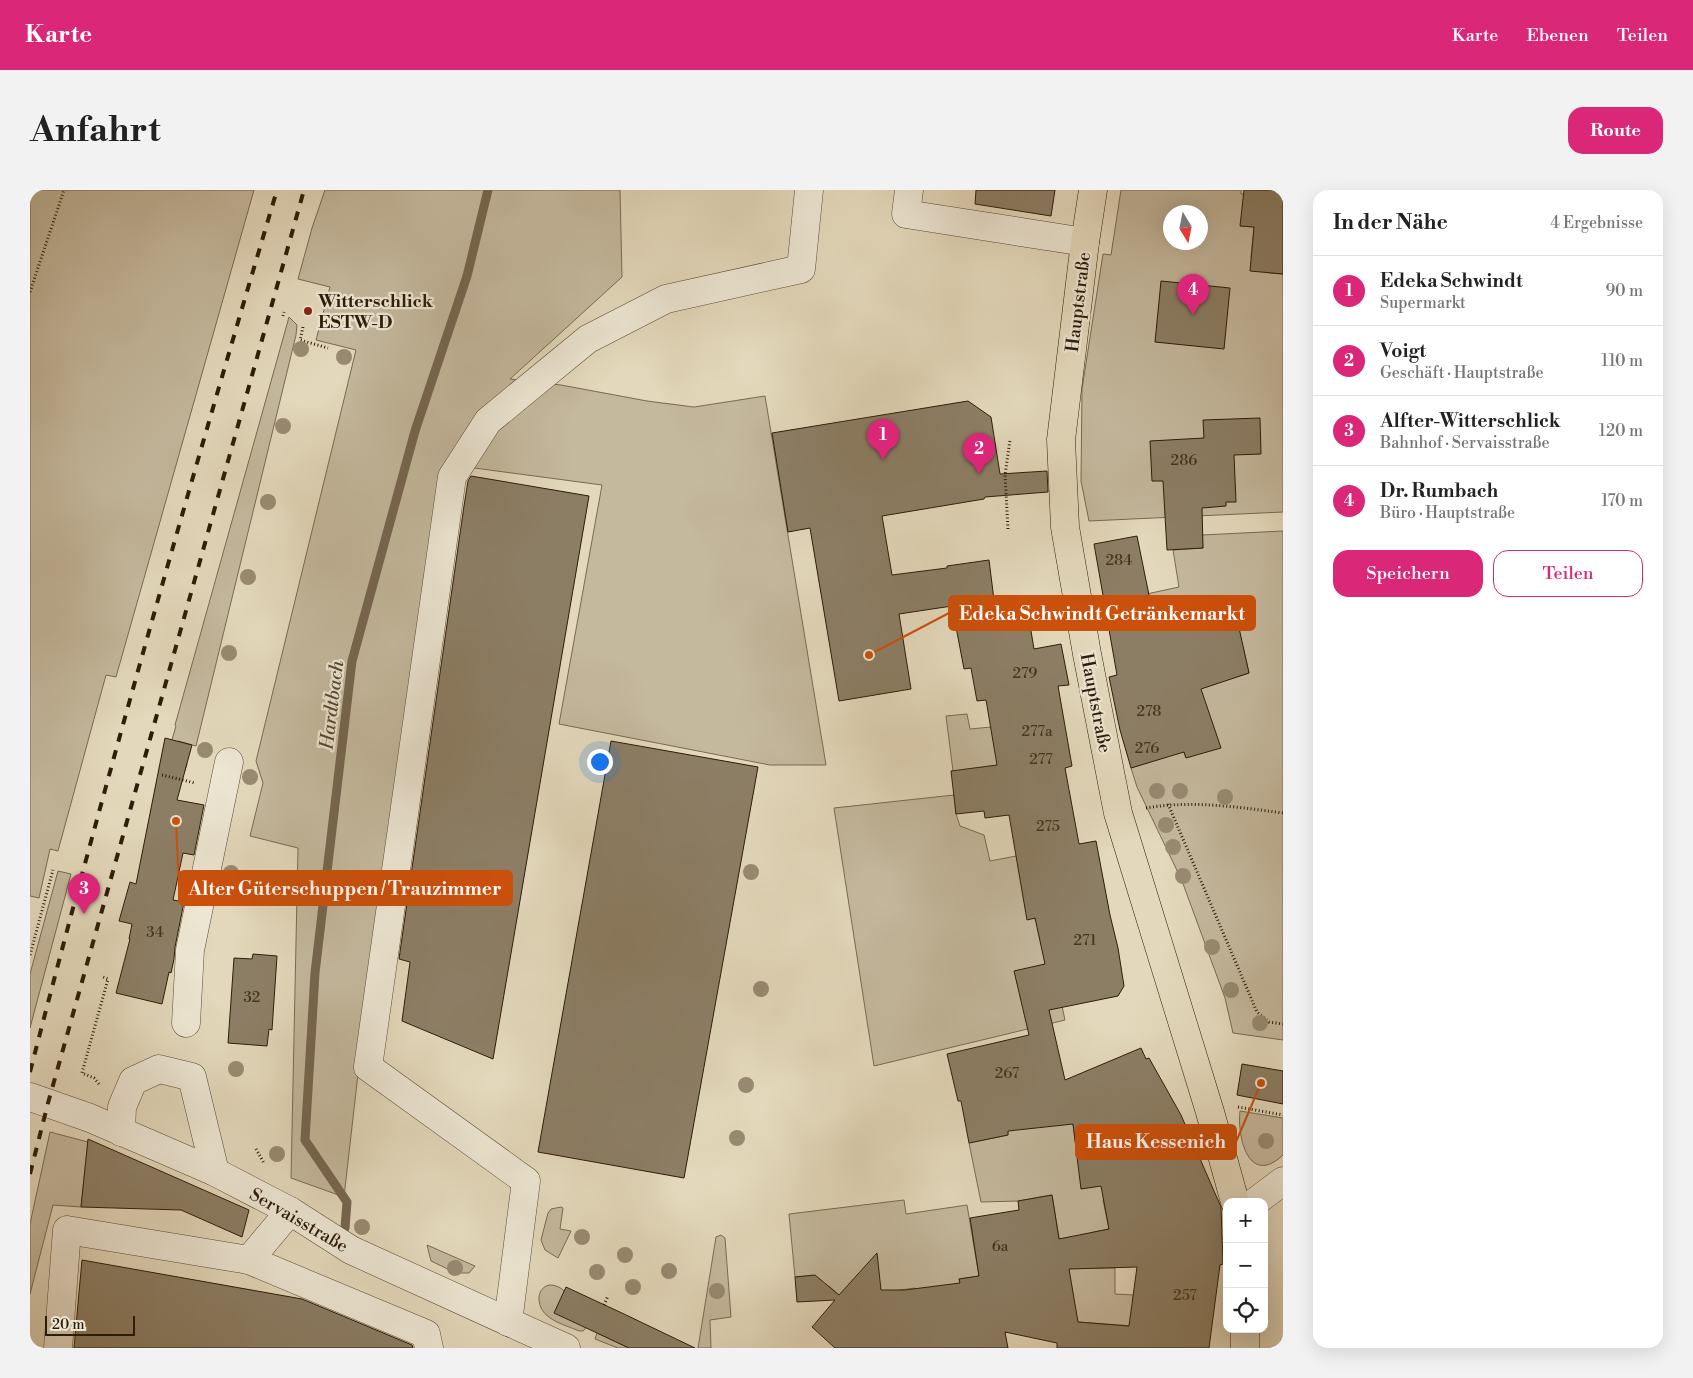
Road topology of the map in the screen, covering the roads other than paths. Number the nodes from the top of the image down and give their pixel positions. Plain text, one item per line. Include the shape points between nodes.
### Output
1 (809, 190) edge
2 (909, 190) edge
3 (1093, 190) edge
4 (1085, 242) junction
5 (229, 762) dead end
6 (186, 1023) dead end
7 (30, 1098) edge
8 (121, 1132) junction
9 (214, 1172) junction
10 (1283, 1181) edge
11 (1234, 1198) edge
12 (1260, 1198) edge
13 (290, 1211) junction
14 (248, 1260) junction
15 (508, 1322) junction
16 (1245, 1333) edge
17 (58, 1348) edge
18 (429, 1348) edge
19 (566, 1348) edge
20 (1245, 1348) edge

1 - 15 street via 801,269 666,298 588,339 488,421 452,477 368,1067 526,1181
2 - 4 street via 906,214
3 - 4 main road, Hauptstraße
4 - 11 main road, Hauptstraße via 1061,440 1066,527 1118,813
5 - 6 street via 190,950
7 - 8 street, Servaisstraße
8 - 9 street, Servaisstraße
8 - 9 street via 122,1107 133,1081 159,1069 192,1078
9 - 13 street, Servaisstraße
10 - 12 street
13 - 14 street
13 - 15 street, Servaisstraße via 351,1250
14 - 17 street via 67,1230
14 - 18 street via 426,1334
15 - 19 street, Servaisstraße
16 - 20 main road

